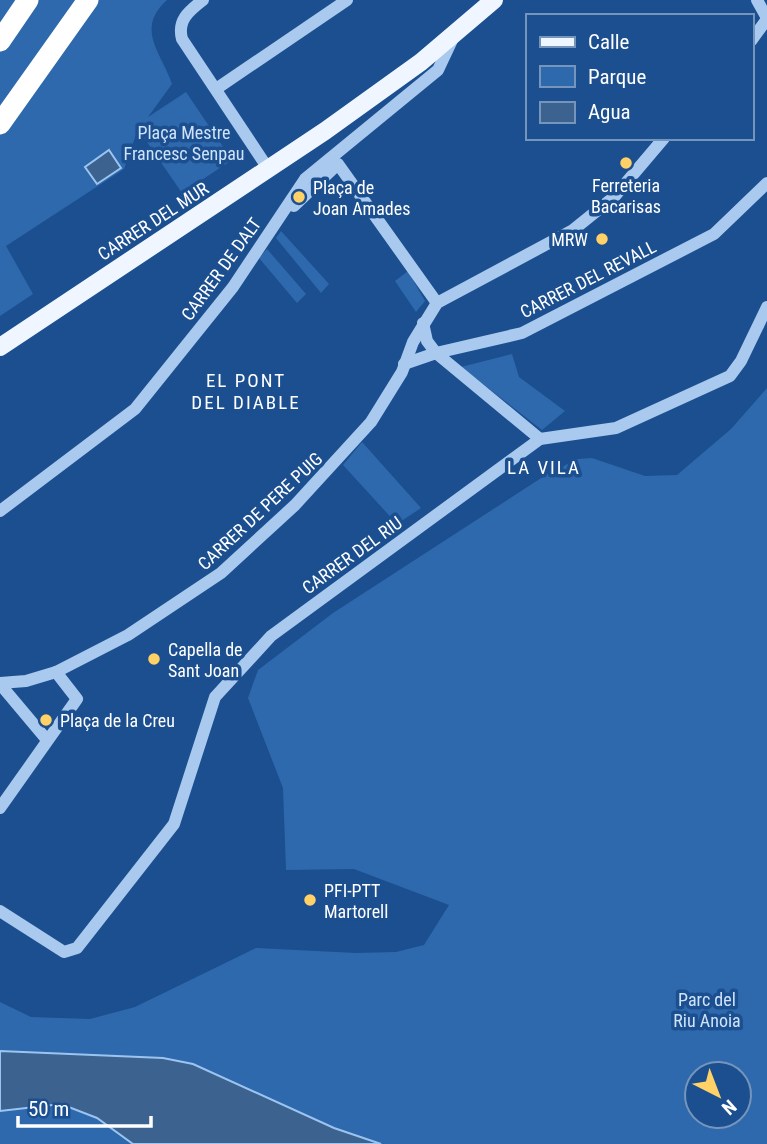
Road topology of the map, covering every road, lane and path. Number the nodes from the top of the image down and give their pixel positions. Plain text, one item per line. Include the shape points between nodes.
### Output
1 (29, 0) edge
2 (88, 0) edge
3 (203, 0) edge
4 (347, 0) edge
5 (494, 0) edge
6 (757, 0) edge
7 (767, 19) edge
8 (454, 36) junction
9 (753, 38) edge
10 (0, 41) edge
11 (215, 89) junction
12 (0, 124) edge
13 (662, 140) edge
14 (269, 170) junction
15 (767, 183) edge
16 (274, 226) junction
17 (437, 303) junction
18 (767, 307) edge
19 (423, 323) junction
20 (0, 347) edge
21 (436, 353) junction
22 (404, 364) junction
23 (540, 439) junction
24 (0, 511) edge
25 (56, 672) junction
26 (0, 683) edge
27 (47, 740) junction
28 (0, 808) edge
29 (0, 911) edge

1 - 10 highway
2 - 12 highway
3 - 11 street via 183,18 179,29
4 - 11 street
5 - 8 main road, CARRER DEL MUR
6 - 7 street
7 - 9 street
8 - 14 main road, CARRER DEL MUR
8 - 16 street, CARRER DE DALT via 438,70 305,178
11 - 14 street
13 - 17 street via 614,197 573,230
14 - 20 main road, CARRER DEL MUR
15 - 21 street, CARRER DEL REVALL via 714,234 522,333
16 - 17 street via 338,164
16 - 24 street, CARRER DE DALT via 233,287 135,409
17 - 19 street, CARRER DE PERE PUIG
18 - 23 street, CARRER DEL RIU via 730,376 616,428
19 - 21 street
19 - 22 street, CARRER DE PERE PUIG
21 - 22 street, CARRER DEL REVALL
21 - 23 street
22 - 25 street, CARRER DE PERE PUIG via 371,422 338,461 221,573 128,635
23 - 29 street, CARRER DEL RIU via 271,636 215,698 174,824 77,948 64,952
25 - 26 street, CARRER DE PERE PUIG
25 - 27 street via 77,699
26 - 27 street
27 - 28 street

